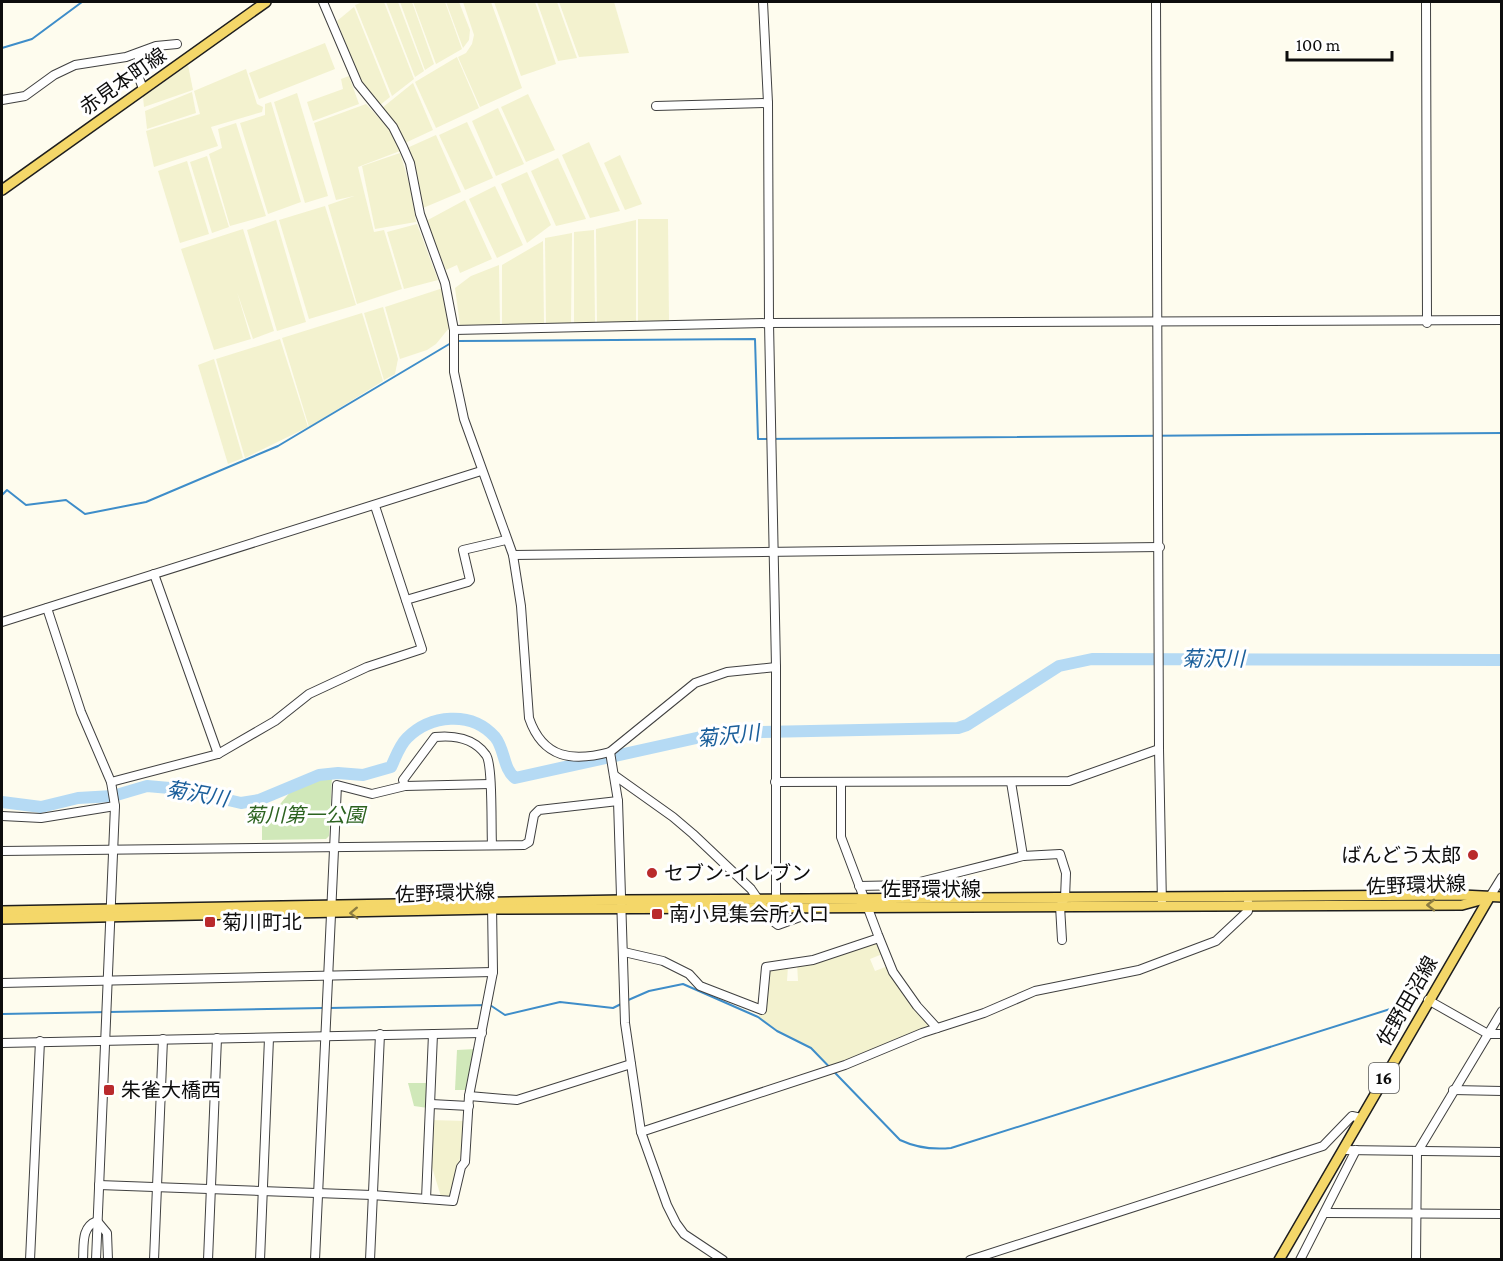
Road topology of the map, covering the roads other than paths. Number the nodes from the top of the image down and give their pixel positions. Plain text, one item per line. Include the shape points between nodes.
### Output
1 (263, 2) edge
2 (323, 2) edge
3 (763, 2) edge
4 (1156, 2) edge
5 (1426, 2) edge
6 (177, 44) dead end
7 (139, 53) junction
8 (143, 89) junction
9 (2, 100) edge
10 (768, 103) junction
11 (656, 106) dead end
12 (3, 185) edge
13 (1502, 320) edge
14 (769, 323) junction
15 (1427, 323) junction
16 (1158, 324) junction
17 (454, 330) junction
18 (481, 471) junction
19 (375, 506) junction
20 (506, 540) junction
21 (1160, 547) junction
22 (773, 551) junction
23 (513, 555) junction
24 (154, 574) junction
25 (406, 600) junction
26 (47, 608) junction
27 (2, 622) edge
28 (776, 667) junction
29 (1159, 749) junction
30 (610, 752) junction
31 (219, 754) junction
32 (614, 775) junction
33 (111, 782) junction
34 (775, 782) junction
35 (841, 782) junction
36 (1011, 782) junction
37 (490, 784) junction
38 (405, 786) junction
39 (618, 801) junction
40 (115, 806) junction
41 (2, 816) edge
42 (492, 844) junction
43 (333, 845) junction
44 (113, 849) junction
45 (2, 851) edge
46 (1023, 856) junction
47 (1502, 877) edge
48 (859, 886) junction
49 (1502, 897) edge
50 (1489, 898) junction
51 (755, 899) junction
52 (1162, 901) junction
53 (1248, 901) junction
54 (1063, 902) junction
55 (776, 903) junction
56 (865, 903) junction
57 (622, 904) junction
58 (492, 905) junction
59 (761, 908) junction
60 (330, 909) junction
61 (2, 911) edge
62 (111, 913) junction
63 (800, 917) dead end
64 (2, 920) edge
65 (879, 938) junction
66 (1062, 940) dead end
67 (624, 952) junction
68 (493, 972) junction
69 (327, 976) junction
70 (108, 981) junction
71 (2, 982) edge
72 (1428, 1000) junction
73 (1502, 1011) edge
74 (936, 1028) junction
75 (482, 1033) junction
76 (380, 1034) junction
77 (433, 1034) junction
78 (1488, 1034) junction
79 (1502, 1034) edge
80 (324, 1036) junction
81 (217, 1038) junction
82 (269, 1038) junction
83 (163, 1039) junction
84 (40, 1041) junction
85 (105, 1041) junction
86 (2, 1042) edge
87 (631, 1064) junction
88 (1453, 1090) junction
89 (1502, 1091) edge
90 (470, 1096) junction
91 (430, 1104) junction
92 (469, 1106) junction
93 (1362, 1118) junction
94 (640, 1132) junction
95 (1343, 1150) junction
96 (1356, 1150) junction
97 (1418, 1151) junction
98 (1502, 1152) edge
99 (99, 1185) junction
100 (157, 1187) junction
101 (211, 1189) junction
102 (263, 1192) junction
103 (318, 1193) junction
104 (372, 1195) junction
105 (426, 1199) junction
106 (1326, 1213) junction
107 (1416, 1213) junction
108 (1502, 1214) edge
109 (97, 1221) junction
110 (30, 1260) edge
111 (83, 1260) edge
112 (96, 1260) edge
113 (108, 1260) edge
114 (154, 1260) edge
115 (208, 1260) edge
116 (260, 1260) edge
117 (315, 1260) edge
118 (370, 1260) edge
119 (723, 1260) edge
120 (970, 1260) edge
121 (1280, 1260) edge
122 (1300, 1260) edge
123 (1416, 1260) edge

1 - 8 main road, 赤見本町線
2 - 17 street via 358,84 393,127 410,163 420,214 445,284
3 - 10 street
4 - 16 street
5 - 15 street
6 - 7 street
7 - 8 street via 138,75
7 - 9 street via 75,64 25,96
8 - 12 main road, 赤見本町線
10 - 11 street
10 - 14 street
13 - 15 street
14 - 16 street
14 - 17 street
14 - 22 street
15 - 16 street
16 - 21 street
17 - 18 street via 454,372
18 - 19 street
18 - 20 street
19 - 24 street
19 - 25 street
20 - 23 street
20 - 25 street via 464,550 471,580 468,582
21 - 22 street
21 - 29 street
22 - 23 street
22 - 28 street
23 - 30 street via 522,606 533,731 543,744 563,756 587,758
24 - 26 street
24 - 31 street
25 - 31 street via 422,649 367,667 309,694 275,721
26 - 27 street
26 - 33 street via 81,712
28 - 30 street via 727,672 695,683
28 - 34 street
29 - 36 street via 1069,781
29 - 52 street
30 - 32 street
31 - 33 street
32 - 39 street
32 - 51 street via 673,817 751,889
33 - 40 street
34 - 35 street
34 - 55 street
35 - 36 street
35 - 48 street via 841,837
36 - 46 street
37 - 38 street
37 - 38 street via 487,755 451,735 435,737 409,770 403,780
37 - 42 street
38 - 43 street via 372,794 337,785
39 - 42 street via 539,810 534,815 528,844
39 - 57 street
40 - 41 street via 41,818
40 - 44 street
42 - 43 street
43 - 44 street
43 - 60 street
44 - 45 street
44 - 62 street
46 - 48 street via 908,885
46 - 54 street via 1060,854 1066,873
47 - 50 street
48 - 56 street
49 - 50 main road
50 - 53 main road, 佐野環状線 via 1462,905
50 - 72 main road, 佐野田沼線 / 16
51 - 55 main road, 佐野環状線
51 - 57 main road, 佐野環状線
51 - 59 street
52 - 53 main road, 佐野環状線
52 - 54 main road, 佐野環状線
53 - 74 street via 1248,911 1216,941 1139,970 1035,991
54 - 56 main road, 佐野環状線
54 - 66 street
55 - 56 main road, 佐野環状線
55 - 59 main road, 佐野環状線
56 - 65 street
57 - 58 main road, 佐野環状線
57 - 59 main road, 佐野環状線
57 - 67 street
58 - 60 main road, 佐野環状線
58 - 68 street
59 - 63 street via 778,925
60 - 62 main road, 佐野環状線
60 - 69 street
61 - 62 main road, 佐野環状線
62 - 64 main road, 佐野環状線
62 - 70 street
65 - 67 street via 813,960 766,968 762,1011 700,986 689,974 663,961
65 - 74 street via 893,972
67 - 87 street
68 - 69 street
68 - 75 street
69 - 70 street
69 - 80 street
70 - 71 street
70 - 85 street
72 - 78 street
72 - 93 main road, 佐野田沼線 / 16
73 - 78 street
74 - 94 street via 845,1065
75 - 77 street
75 - 90 street
76 - 77 street
76 - 80 street
76 - 104 street
77 - 91 street
78 - 79 street
78 - 88 street
80 - 82 street
80 - 103 street
81 - 82 street
81 - 83 street
81 - 101 street
82 - 102 street
83 - 85 street
83 - 100 street
84 - 85 street
84 - 86 street
84 - 110 street
85 - 99 street
87 - 90 street via 517,1100
87 - 94 street
88 - 89 street
88 - 97 street
90 - 92 street
91 - 92 street
91 - 105 street
92 - 105 street via 465,1162 453,1201
93 - 95 main road, 佐野田沼線 / 16
93 - 120 street via 1352,1116 1323,1146
94 - 119 street via 676,1223 684,1234
95 - 96 street
95 - 121 main road, 佐野田沼線 / 16
96 - 97 street
96 - 106 street
97 - 98 street
97 - 107 street
99 - 100 street
99 - 109 street
100 - 101 street
100 - 114 street
101 - 102 street
101 - 115 street
102 - 103 street
102 - 116 street
103 - 104 street
103 - 117 street
104 - 105 street
104 - 118 street
106 - 107 street
106 - 122 street
107 - 108 street
107 - 123 street
109 - 111 street via 85,1232
109 - 112 street
109 - 113 street via 107,1233

